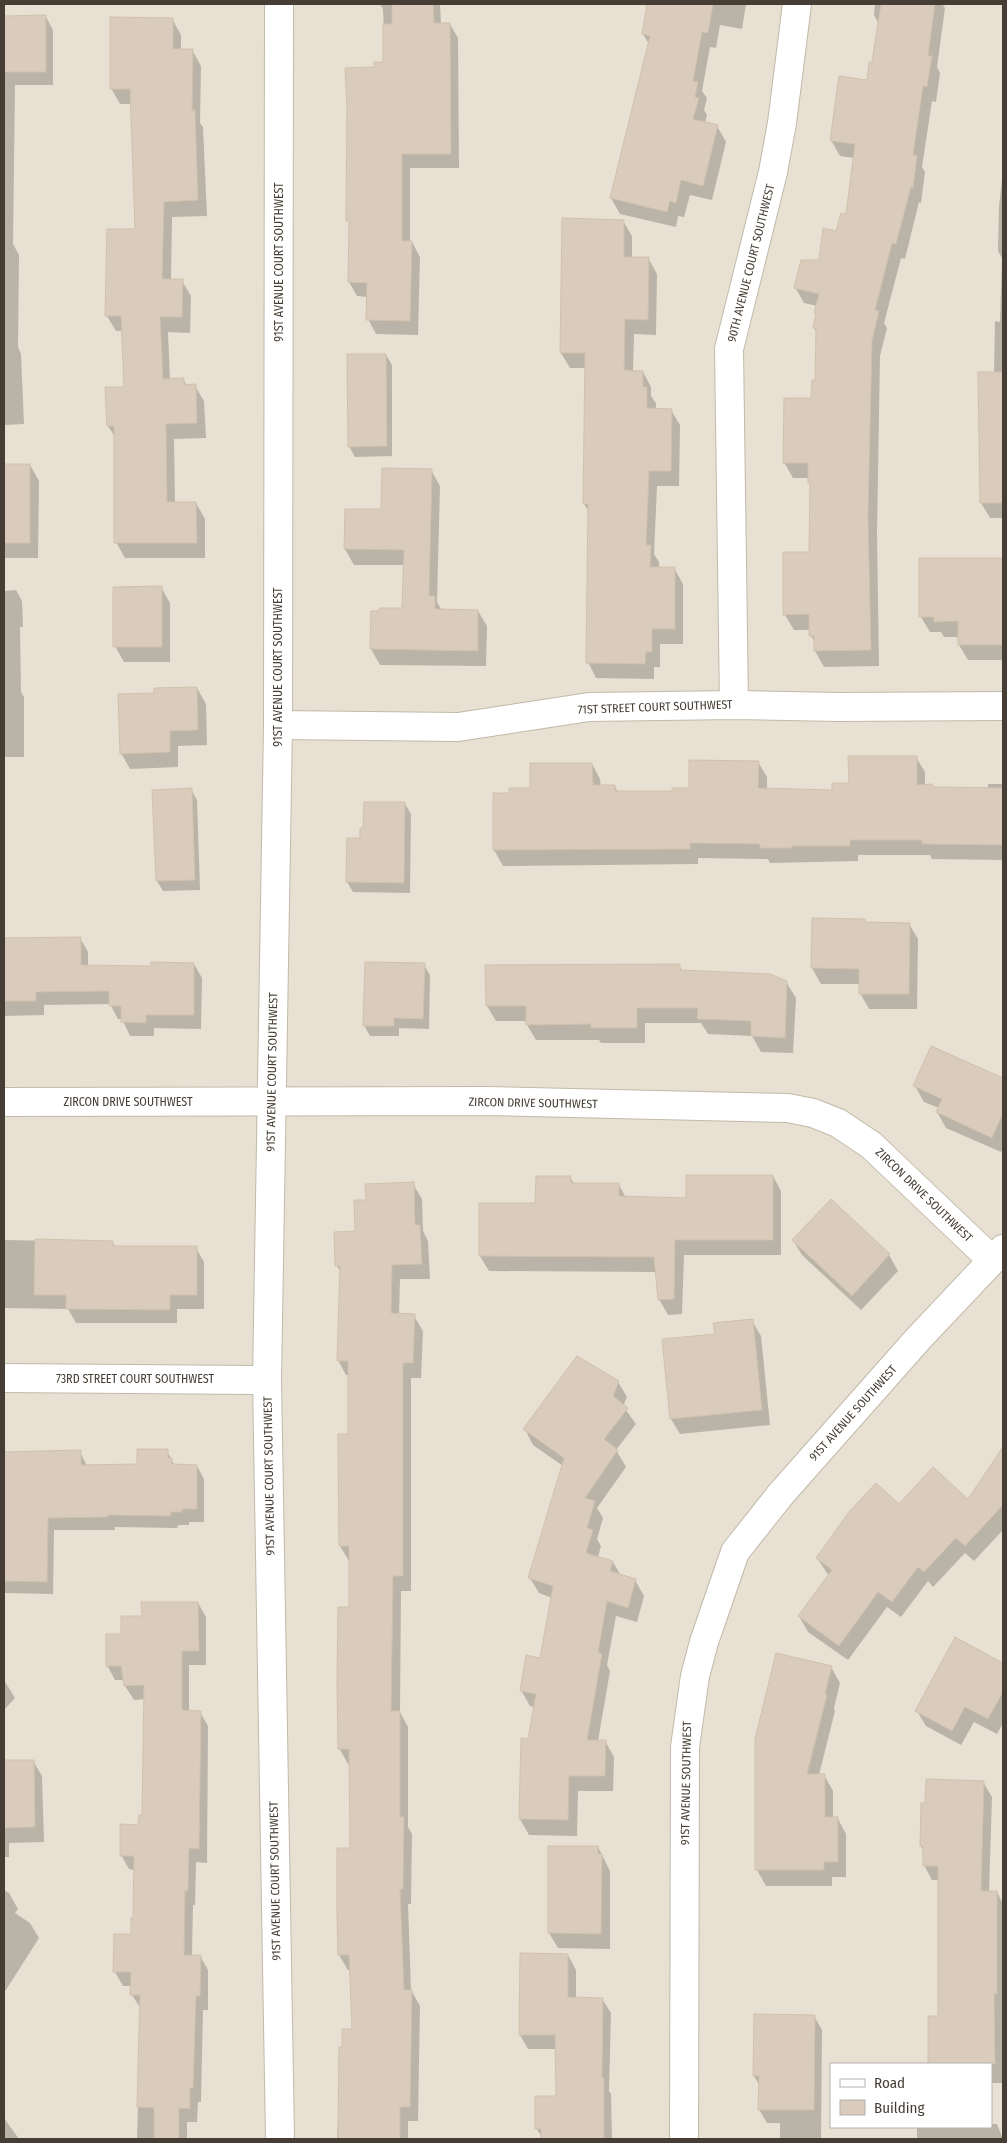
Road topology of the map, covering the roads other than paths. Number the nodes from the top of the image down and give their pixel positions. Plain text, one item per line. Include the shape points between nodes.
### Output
1 (279, 4) edge
2 (797, 4) edge
3 (734, 704) junction
4 (1003, 706) edge
5 (278, 725) junction
6 (272, 1101) junction
7 (4, 1102) edge
8 (998, 1255) edge
9 (4, 1378) edge
10 (267, 1380) junction
11 (280, 2139) edge
12 (684, 2139) edge

1 - 5 street, 91ST AVENUE COURT SOUTHWEST
2 - 3 street, 90TH AVENUE COURT SOUTHWEST via 773,172 729,349
3 - 4 street, 71ST STREET COURT SOUTHWEST
3 - 5 street, 71ST STREET COURT SOUTHWEST via 590,707 458,727
5 - 6 street, 91ST AVENUE COURT SOUTHWEST
6 - 7 street, ZIRCON DRIVE SOUTHWEST
6 - 8 street, ZIRCON DRIVE SOUTHWEST via 488,1101 778,1107 813,1113 838,1123 871,1145
6 - 10 street, 91ST AVENUE COURT SOUTHWEST
8 - 12 street, 91ST AVENUE SOUTHWEST via 918,1339 780,1495 735,1552 704,1642 690,1702 685,1747
9 - 10 street, 73RD STREET COURT SOUTHWEST
10 - 11 street, 91ST AVENUE COURT SOUTHWEST

